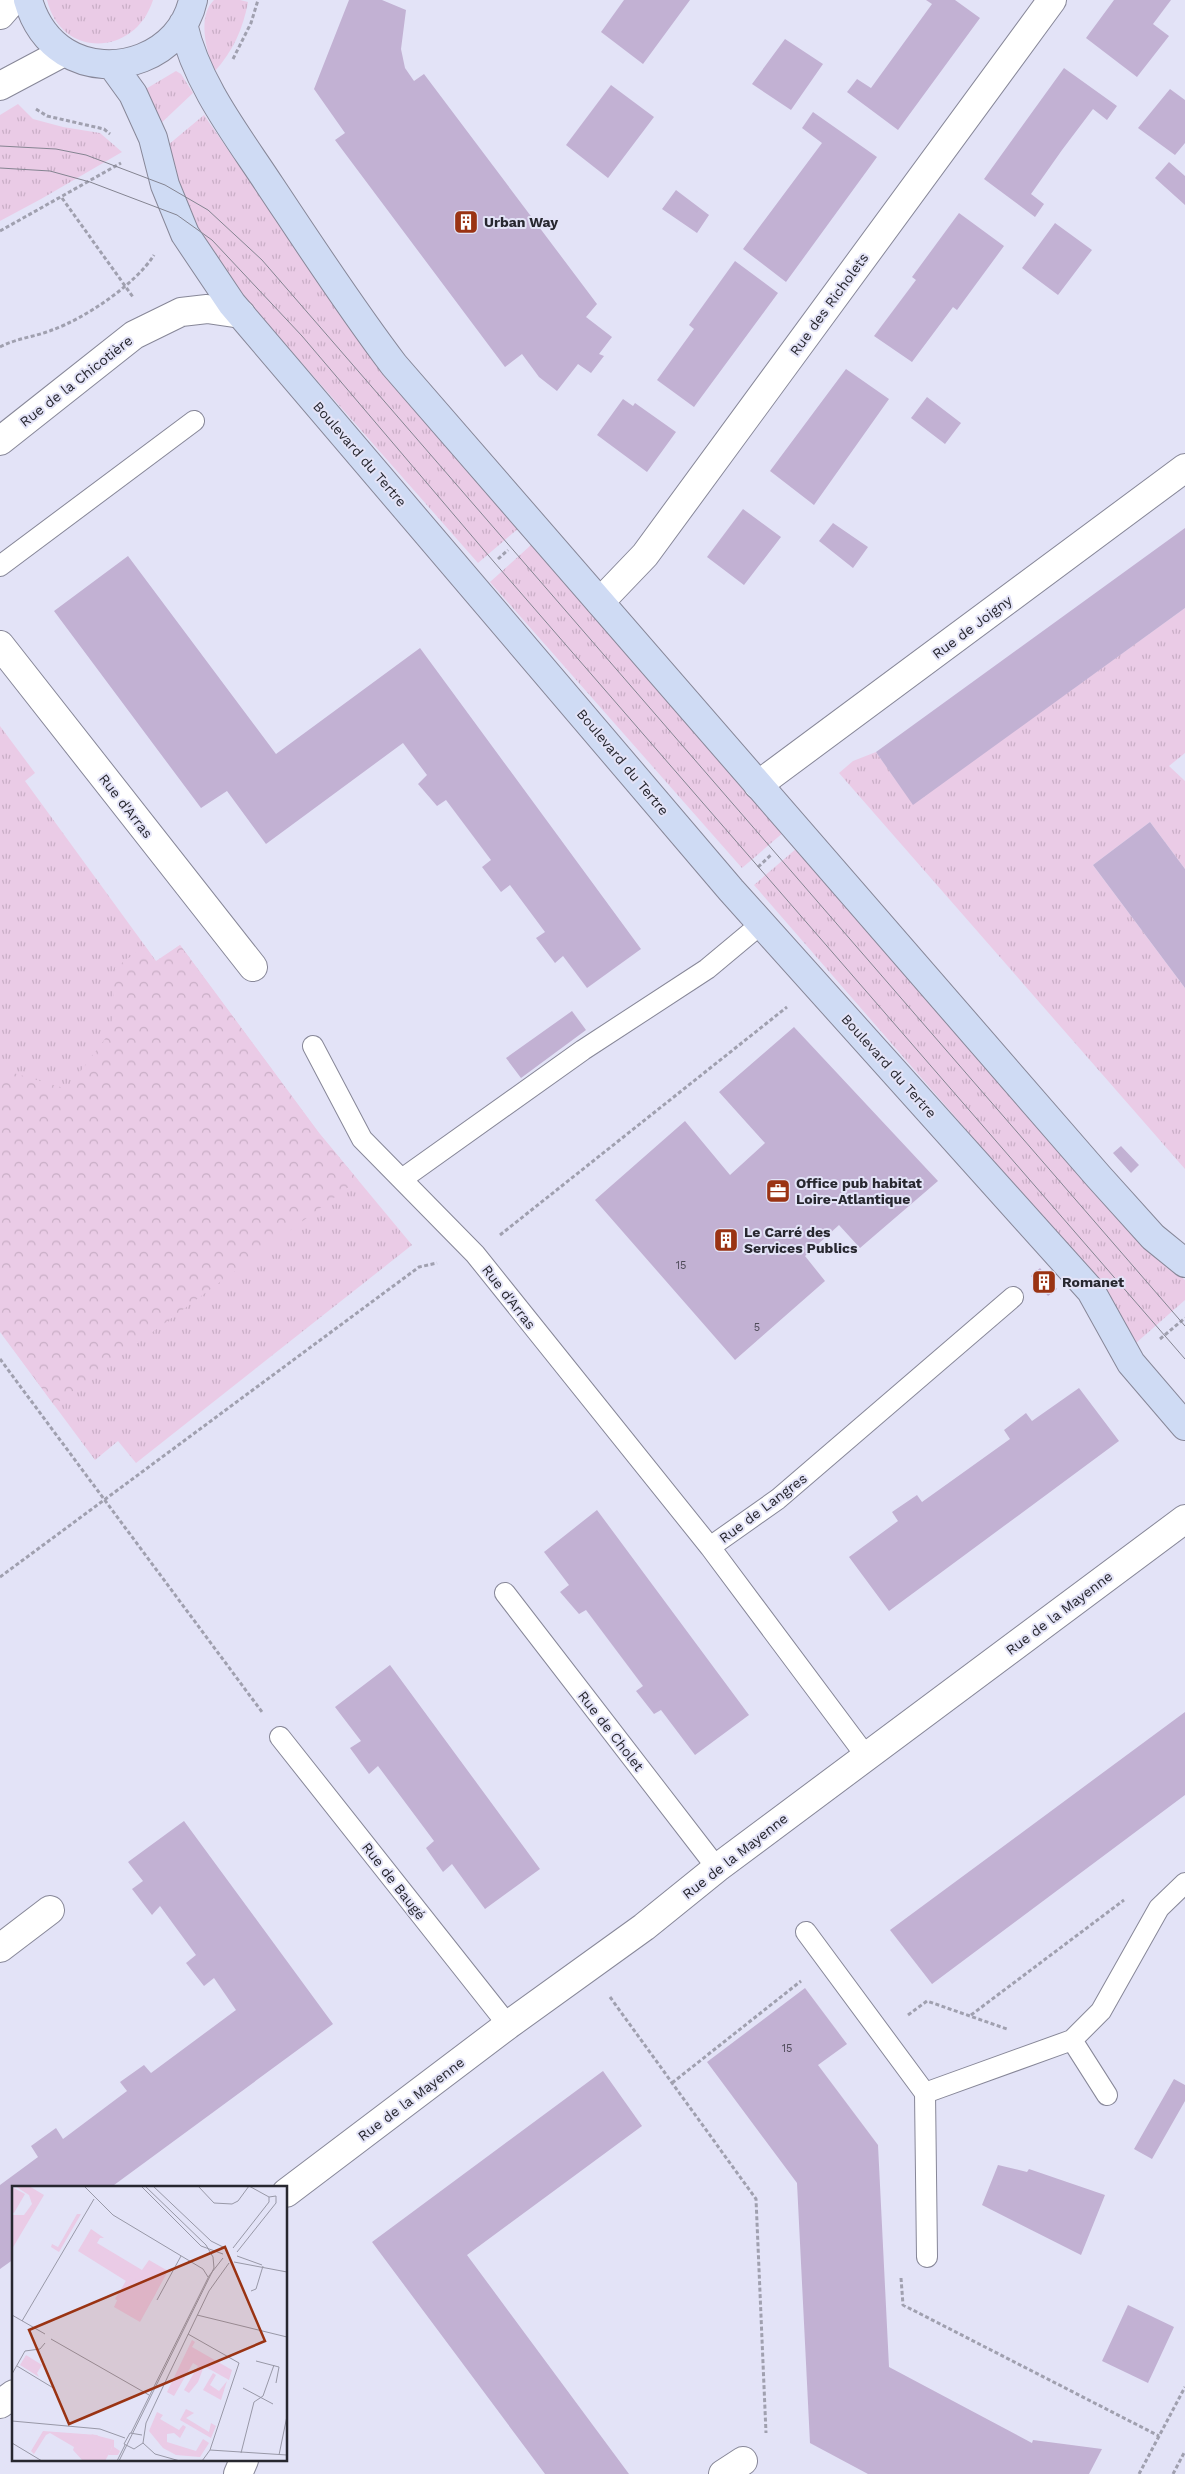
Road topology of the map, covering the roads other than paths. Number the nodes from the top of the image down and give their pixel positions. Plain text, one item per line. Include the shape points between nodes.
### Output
1 (13, 0) edge
2 (28, 0) edge
3 (1052, 0) edge
4 (188, 12) edge
5 (0, 16) edge
6 (64, 52) junction
7 (112, 65) junction
8 (3, 84) edge
9 (241, 314) junction
10 (194, 421) dead end
11 (0, 441) edge
12 (1185, 468) edge
13 (0, 566) edge
14 (600, 602) junction
15 (0, 644) edge
16 (758, 785) junction
17 (761, 924) junction
18 (252, 967) dead end
19 (313, 1046) dead end
20 (402, 1179) junction
21 (1185, 1263) edge
22 (1013, 1297) dead end
23 (1185, 1426) edge
24 (1185, 1519) edge
25 (710, 1547) junction
26 (505, 1594) dead end
27 (280, 1738) road end
28 (866, 1756) junction
29 (717, 1868) junction
30 (1185, 1882) edge
31 (50, 1910) dead end
32 (806, 1932) dead end
33 (0, 1948) edge
34 (508, 2025) junction
35 (1072, 2040) junction
36 (925, 2094) junction
37 (1107, 2095) dead end
38 (288, 2192) edge
39 (927, 2257) dead end
40 (12, 2395) edge
41 (0, 2404) edge
42 (243, 2462) edge
43 (238, 2474) edge

1 - 5 street
2 - 6 main road via 41,29
3 - 14 street, Rue des Richolets via 645,555
4 - 7 main road via 160,49 129,63
4 - 14 main road via 189,50 208,91 353,311 394,365
6 - 7 main road via 95,64
6 - 8 street
7 - 9 main road, Boulevard du Tertre via 133,94 153,138 165,185 181,224 204,264
9 - 11 street, Rue de la Chicotière via 207,309 180,312 134,335
9 - 17 main road, Boulevard du Tertre
10 - 13 lane
12 - 16 street, Rue de Joigny
14 - 16 main road
15 - 18 street, Rue d'Arras
16 - 21 main road via 1098,1176 1153,1237
17 - 20 lane via 706,969 583,1050
17 - 23 main road, Boulevard du Tertre via 1090,1291 1131,1363
19 - 20 lane, Rue d'Arras via 362,1139
20 - 25 lane, Rue d'Arras via 475,1254
22 - 25 lane, Rue de Langres via 778,1499
24 - 28 street, Rue de la Mayenne
25 - 28 lane, Rue de Langres
26 - 29 lane, Rue de Cholet
27 - 34 lane, Rue de Baugé
28 - 29 street, Rue de la Mayenne
29 - 34 street, Rue de la Mayenne via 644,1927
30 - 35 lane via 1159,1908 1101,2011
31 - 33 street
32 - 36 lane
34 - 38 street, Rue de la Mayenne
35 - 36 lane
35 - 37 lane
36 - 39 lane
40 - 41 street
42 - 43 street

